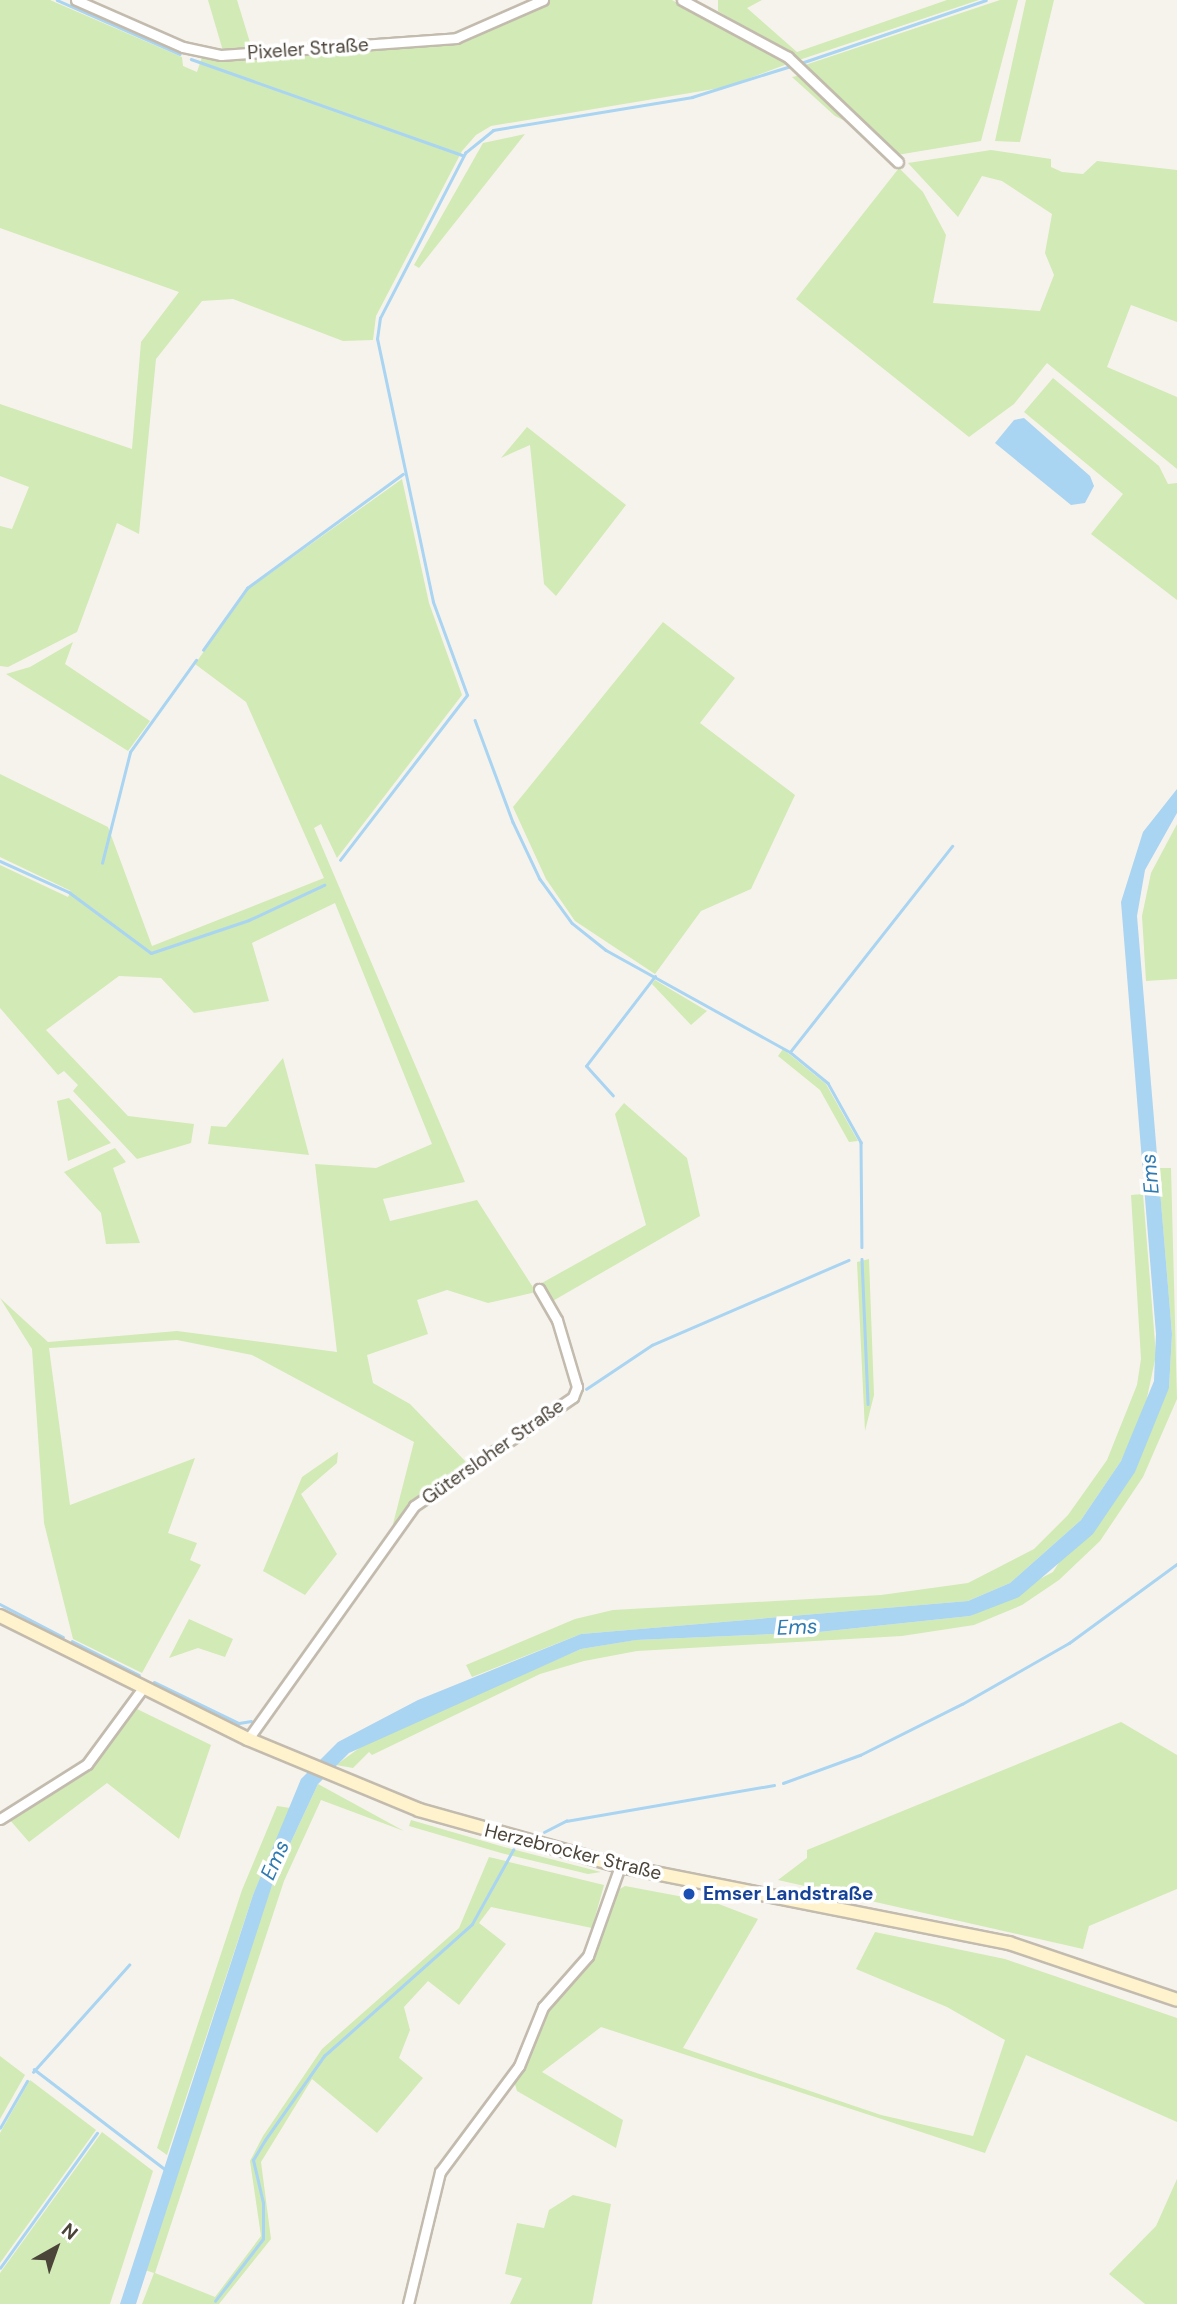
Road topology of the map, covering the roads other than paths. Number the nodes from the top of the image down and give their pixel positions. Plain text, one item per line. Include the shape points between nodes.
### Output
1 (76, 0) edge
2 (543, 0) edge
3 (682, 0) edge
4 (898, 162) dead end
5 (539, 1289) dead end
6 (0, 1616) edge
7 (142, 1689) junction
8 (248, 1739) junction
9 (0, 1819) edge
10 (620, 1866) junction
11 (1177, 2000) edge
12 (408, 2304) edge

1 - 2 street, Pixeler Straße via 183,47 221,55 456,38
3 - 4 street via 788,57
5 - 8 street, Gütersloher Straße via 560,1331 578,1387 573,1397 414,1506
6 - 7 main road
7 - 8 main road
7 - 9 street via 87,1764
8 - 10 main road, Herzebrocker Straße via 419,1810
10 - 11 main road, Herzebrocker Straße via 1009,1943
10 - 12 street via 588,1956 543,2007 519,2066 440,2172

